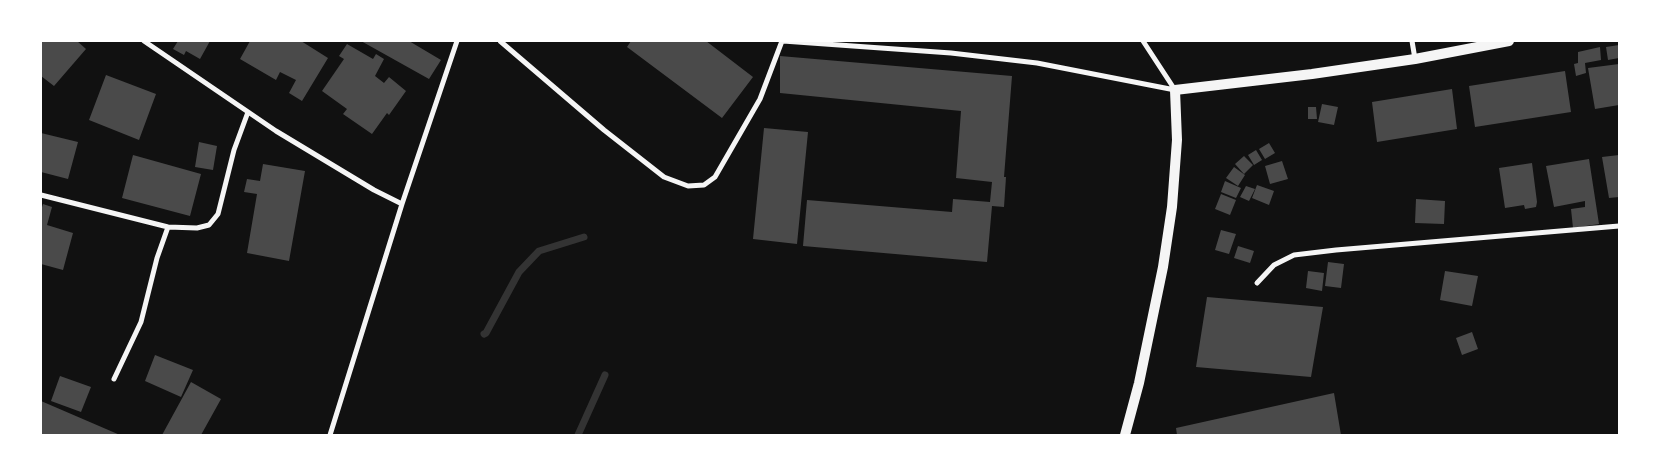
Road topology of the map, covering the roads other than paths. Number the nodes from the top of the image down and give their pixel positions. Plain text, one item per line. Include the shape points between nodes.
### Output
1 (144, 41) edge
2 (457, 41) edge
3 (500, 41) edge
4 (783, 41) edge
5 (1143, 41) edge
6 (1412, 41) edge
7 (1509, 41) edge
8 (1415, 59) junction
9 (1175, 90) junction
10 (248, 112) junction
11 (41, 195) edge
12 (402, 204) junction
13 (1619, 226) edge
14 (168, 227) junction
15 (1257, 283) dead end
16 (114, 379) dead end
17 (330, 435) edge
18 (1125, 435) edge

1 - 10 street
2 - 12 street
3 - 4 street via 664,177 688,186 704,185 715,177 760,99
4 - 9 street via 951,53 1037,63
5 - 9 street
6 - 8 street
7 - 8 main road
8 - 9 main road
9 - 18 main road via 1177,140 1172,207 1141,374
10 - 12 street
10 - 14 street via 234,150 218,214 209,225
11 - 14 street
12 - 17 street
13 - 15 street via 1294,255 1274,265
14 - 16 street via 141,322

